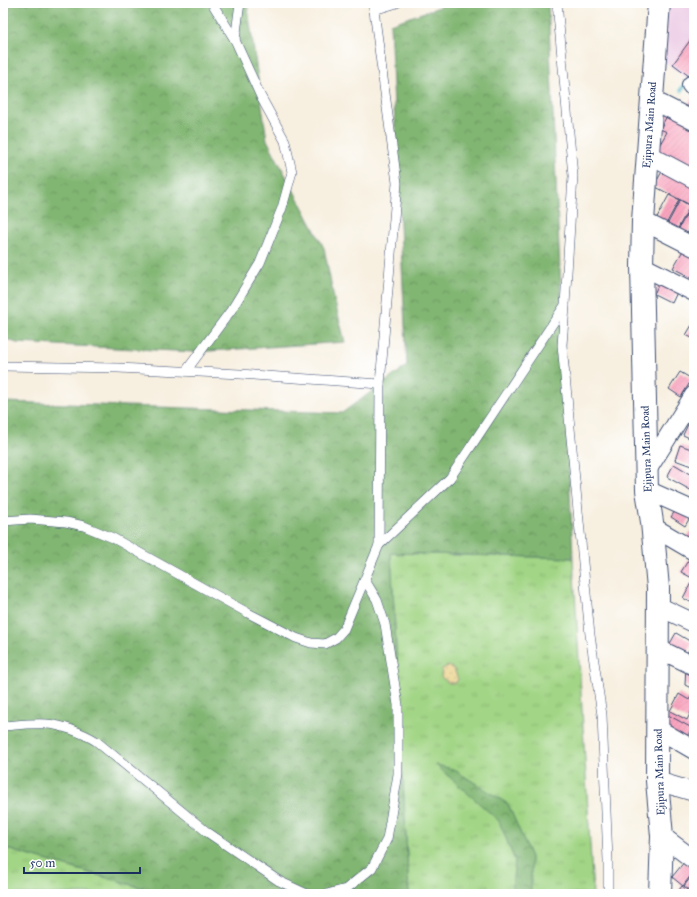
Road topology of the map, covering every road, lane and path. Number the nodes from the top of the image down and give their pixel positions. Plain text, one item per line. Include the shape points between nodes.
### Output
1 (212, 3) edge
2 (240, 3) edge
3 (397, 3) edge
4 (557, 3) edge
5 (659, 3) edge
6 (374, 6) edge
7 (235, 40) junction
8 (651, 99) junction
9 (694, 122) edge
10 (647, 154) junction
11 (694, 179) edge
12 (643, 220) junction
13 (694, 246) edge
14 (642, 266) junction
15 (694, 292) edge
16 (565, 305) junction
17 (3, 366) edge
18 (186, 371) junction
19 (380, 384) junction
20 (694, 395) edge
21 (647, 481) junction
22 (694, 511) edge
23 (3, 521) edge
24 (653, 527) junction
25 (379, 545) junction
26 (694, 550) edge
27 (365, 580) junction
28 (658, 606) junction
29 (694, 623) edge
30 (657, 648) junction
31 (694, 666) edge
32 (3, 726) edge
33 (658, 729) junction
34 (693, 746) edge
35 (657, 781) junction
36 (694, 792) edge
37 (662, 836) junction
38 (694, 860) edge
39 (307, 894) edge
40 (327, 894) edge
41 (608, 894) edge
42 (660, 894) edge

1 - 7 lane
2 - 7 lane
3 - 6 lane
4 - 16 lane via 573,176
5 - 8 street, Ejipura Main Road
6 - 19 lane via 397,183
7 - 18 lane via 285,142 292,172 282,208 260,263 232,309
8 - 9 street
8 - 10 street, Ejipura Main Road
10 - 11 street
10 - 12 street, Ejipura Main Road
12 - 13 street
12 - 14 street, Ejipura Main Road
14 - 15 street
14 - 21 street, Ejipura Main Road
16 - 25 lane via 450,478
16 - 41 lane via 562,345 590,635 602,715
17 - 18 lane
18 - 19 lane
19 - 25 lane
20 - 21 street
21 - 22 street
21 - 24 street, Ejipura Main Road
23 - 27 lane via 66,522 84,526 148,556 279,630 311,643 325,644 336,638 344,629
24 - 26 street
24 - 28 street, Ejipura Main Road
25 - 27 lane
27 - 40 lane via 377,600 385,624 398,705 398,774 387,839 372,868 346,889
28 - 29 street
28 - 30 street, Ejipura Main Road
30 - 31 street
30 - 33 street, Ejipura Main Road
32 - 39 lane via 48,724 89,737 208,832 279,881
33 - 34 street
33 - 35 street, Ejipura Main Road
35 - 36 street
35 - 37 street, Ejipura Main Road
37 - 38 street
37 - 42 street, Ejipura Main Road

